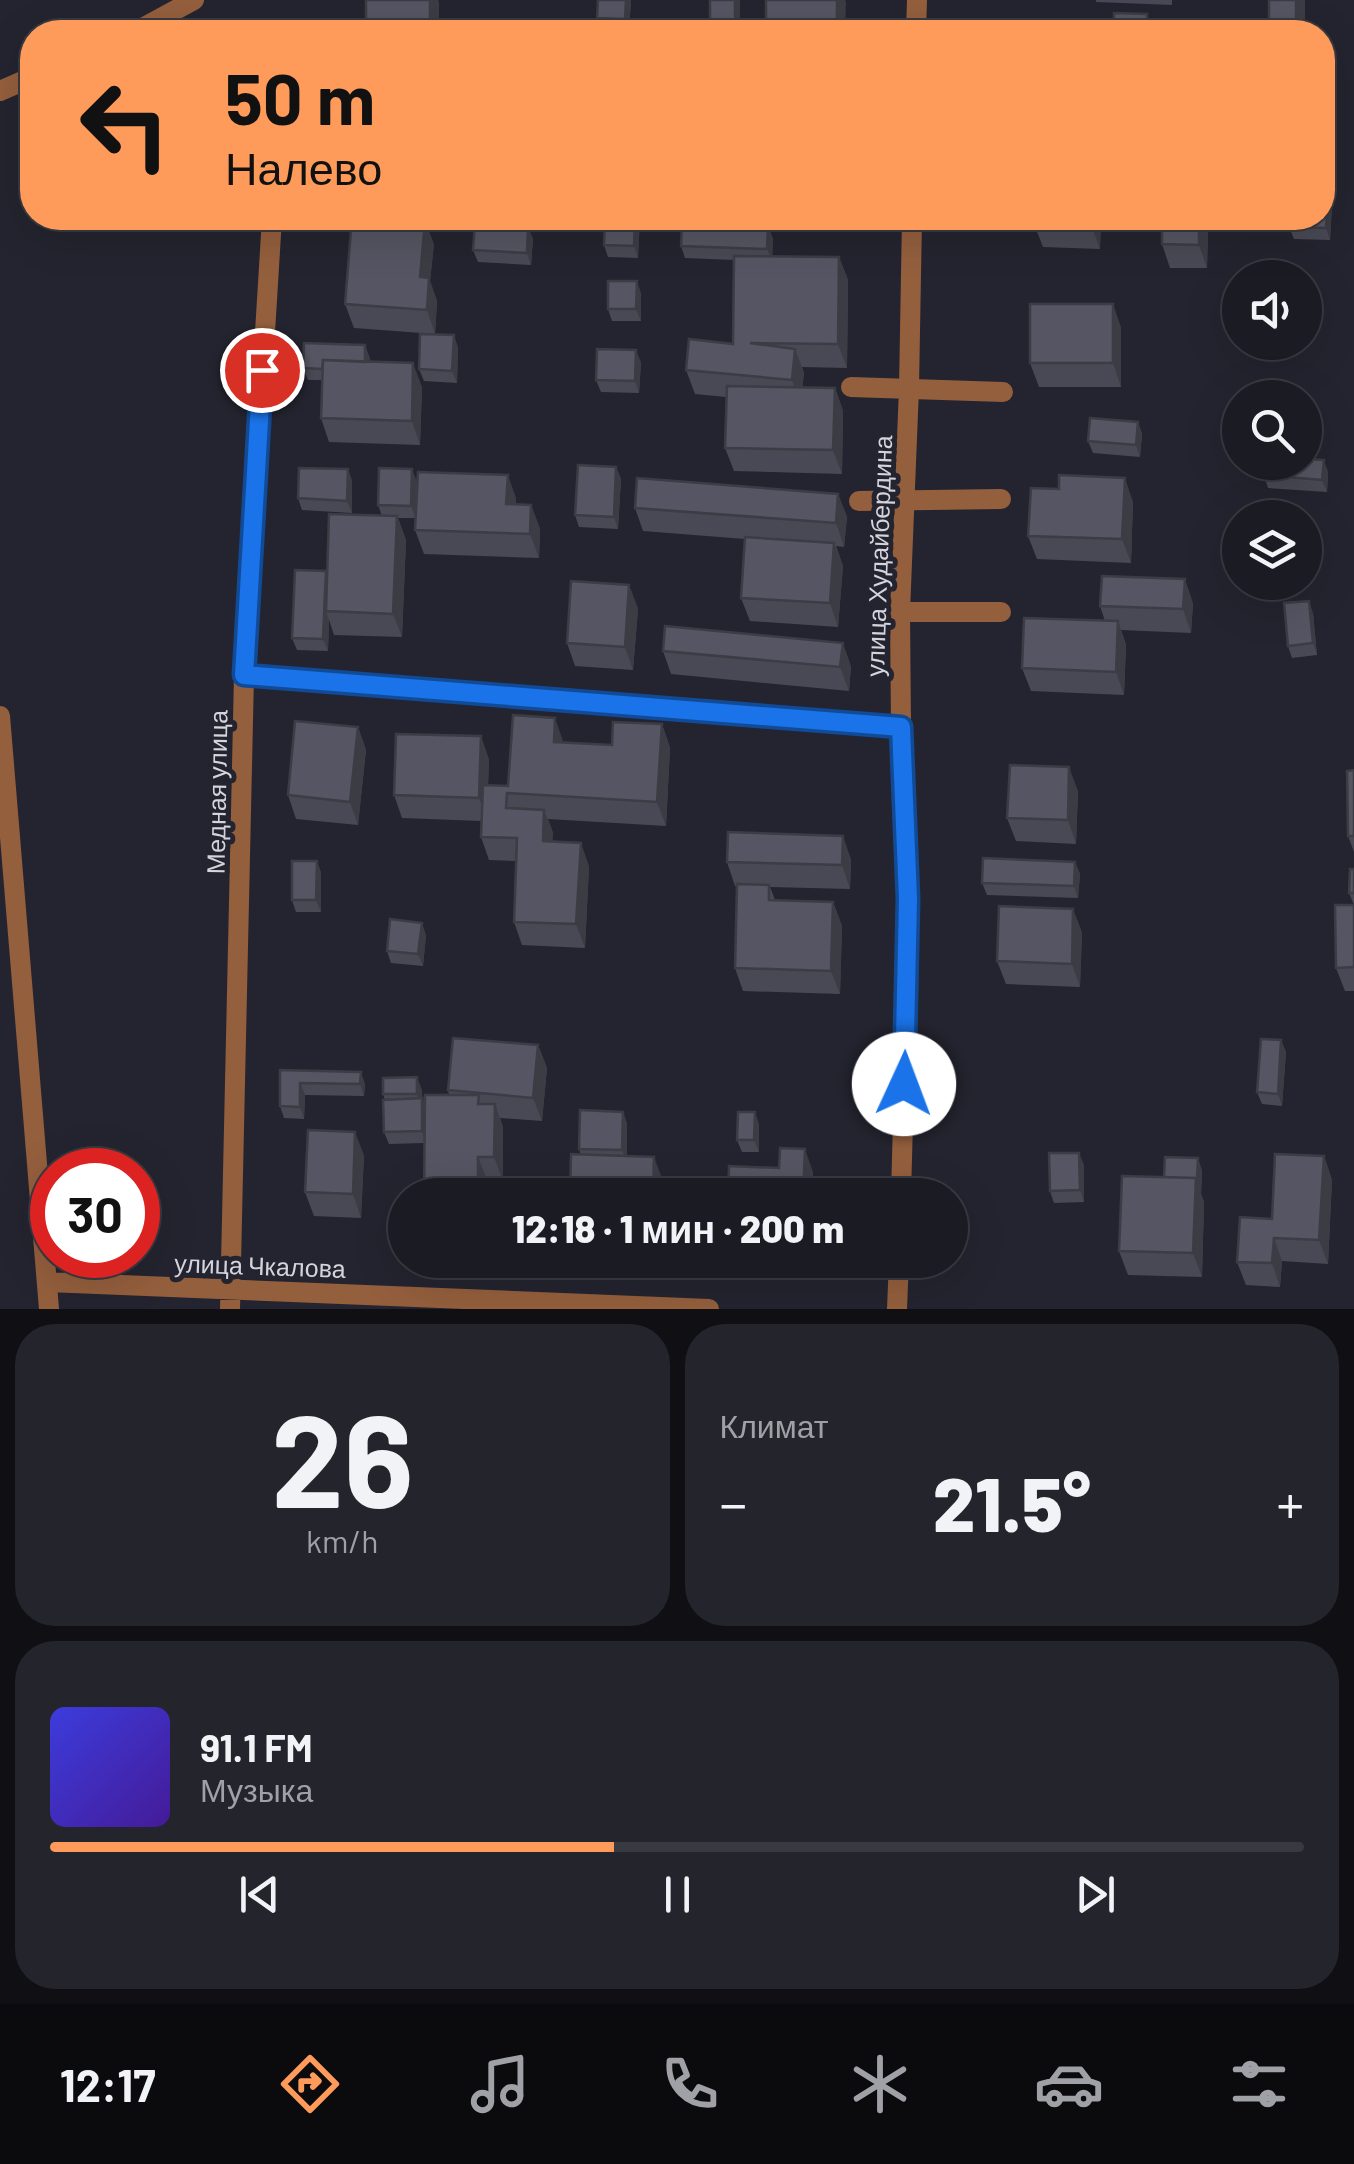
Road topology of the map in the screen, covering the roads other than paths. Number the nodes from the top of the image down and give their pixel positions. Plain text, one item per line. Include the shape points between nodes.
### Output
1 (194, 0) edge
2 (163, 20) edge
3 (271, 230) edge
4 (912, 230) edge
5 (851, 387) dead end
6 (910, 388) junction
7 (1002, 392) dead end
8 (1002, 499) dead end
9 (905, 500) junction
10 (860, 501) dead end
11 (900, 612) junction
12 (1001, 612) dead end
13 (244, 675) junction
14 (0, 716) edge
15 (901, 727) junction
16 (900, 1178) edge
17 (899, 1278) edge
18 (48, 1282) junction
19 (230, 1300) edge
20 (49, 1309) edge
21 (709, 1309) edge
22 (898, 1309) edge

1 - 2 street
3 - 13 street, Медная улица
4 - 6 street, улица Худайбердина
5 - 6 street
6 - 7 street
6 - 9 street, улица Худайбердина
8 - 9 street
9 - 10 street
9 - 11 street, улица Худайбердина
11 - 12 street
11 - 15 street, улица Худайбердина
13 - 15 street
13 - 19 street, Медная улица
14 - 18 street
15 - 16 street, улица Худайбердина via 908,899
17 - 22 street
18 - 19 street, улица Чкалова
18 - 20 street
19 - 21 street, улица Чкалова

